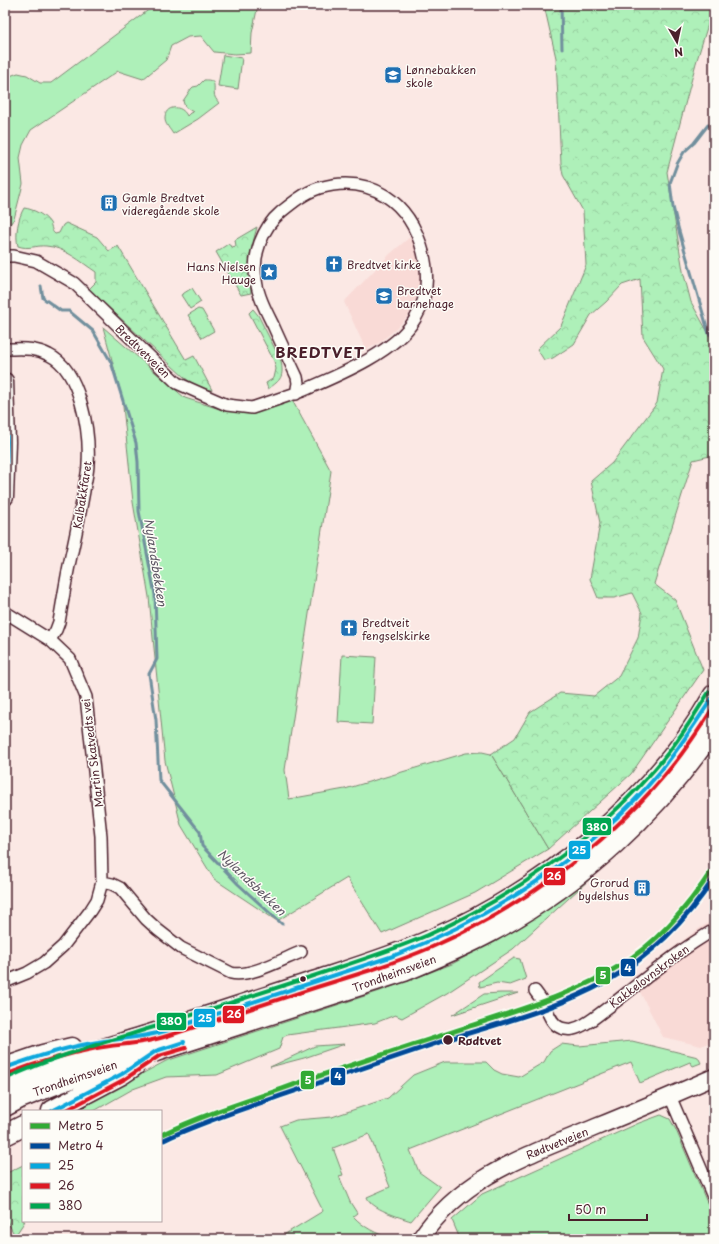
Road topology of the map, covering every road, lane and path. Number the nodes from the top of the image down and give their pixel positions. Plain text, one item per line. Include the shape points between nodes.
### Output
1 (5, 256) edge
2 (5, 349) edge
3 (5, 381) edge
4 (296, 394) junction
5 (5, 497) edge
6 (5, 612) edge
7 (50, 640) junction
8 (714, 696) edge
9 (714, 728) edge
10 (102, 882) junction
11 (714, 930) edge
12 (301, 952) dead end
13 (5, 982) edge
14 (535, 991) dead end
15 (155, 1042) junction
16 (5, 1068) edge
17 (714, 1077) edge
18 (5, 1086) edge
19 (670, 1096) junction
20 (5, 1106) edge
21 (54, 1110) edge
22 (22, 1126) edge
23 (5, 1135) edge
24 (714, 1199) edge
25 (420, 1239) edge

1 - 4 street, Bredtvetveien via 36,261 74,283 177,383 227,405 252,408
2 - 7 street, Kalbakkfaret via 31,348 50,355 61,363 72,379 84,416 88,464 59,622
3 - 5 street
4 - 4 street, Bredtvetveien via 327,381 398,340 415,320 425,297 427,276 421,243 399,206 380,191 347,184 318,188 296,199 275,217 257,252 255,261 258,288 297,377
6 - 7 street, Martin Skatvedts vei
7 - 10 street, Martin Skatvedts vei via 70,660 86,697 101,836
8 - 15 highway, Trondheimsveien via 685,740 616,819 549,872 505,902 456,929 397,954
9 - 15 highway, Trondheimsveien via 662,796 611,846 544,899 490,932 404,971
10 - 12 street via 120,888 146,919 181,948 231,973 248,974
10 - 13 street, Martin Skatvedts vei via 97,900 63,946 44,963
11 - 14 street, Kakkelovnskroken via 669,960 587,1023 573,1029 561,1028 553,1021
15 - 16 highway via 97,1042 42,1055
15 - 18 highway, Trondheimsveien via 60,1064
15 - 20 highway, Trondheimsveien
15 - 21 highway via 122,1074
17 - 19 street, Rødtvetveien
19 - 24 street
19 - 25 street, Rødtvetveien via 524,1157 486,1176 446,1207
22 - 23 highway

